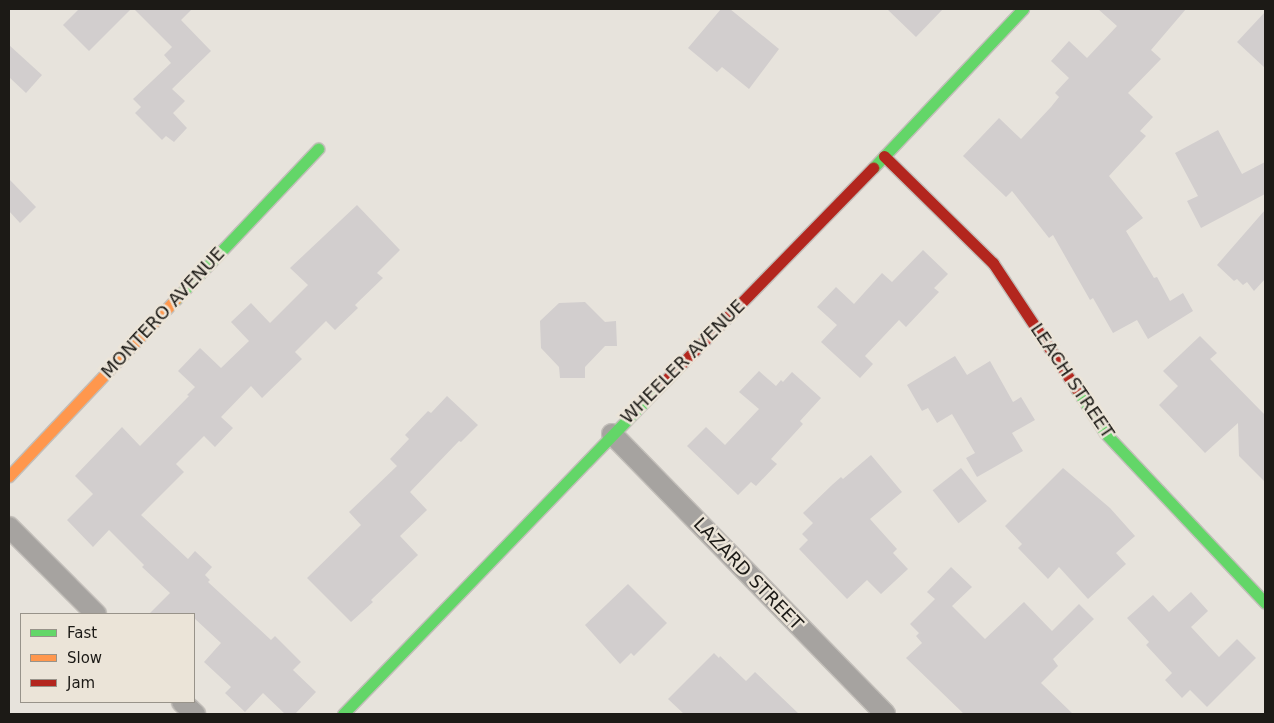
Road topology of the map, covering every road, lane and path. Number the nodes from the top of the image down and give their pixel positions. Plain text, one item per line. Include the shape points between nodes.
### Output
1 (1023, 9) edge
2 (318, 149) dead end
3 (884, 156) junction
4 (612, 434) junction
5 (9, 476) edge
6 (9, 527) edge
7 (1265, 603) edge
8 (95, 613) edge
9 (183, 703) edge
10 (195, 714) edge
11 (343, 714) edge
12 (885, 714) edge

1 - 3 street, WHEELER AVENUE
2 - 5 street, MONTERO AVENUE
3 - 4 street, WHEELER AVENUE
3 - 7 street, LEACH STREET via 993,263 1105,433
4 - 11 street, WHEELER AVENUE
4 - 12 street, LAZARD STREET
6 - 8 street
9 - 10 street

